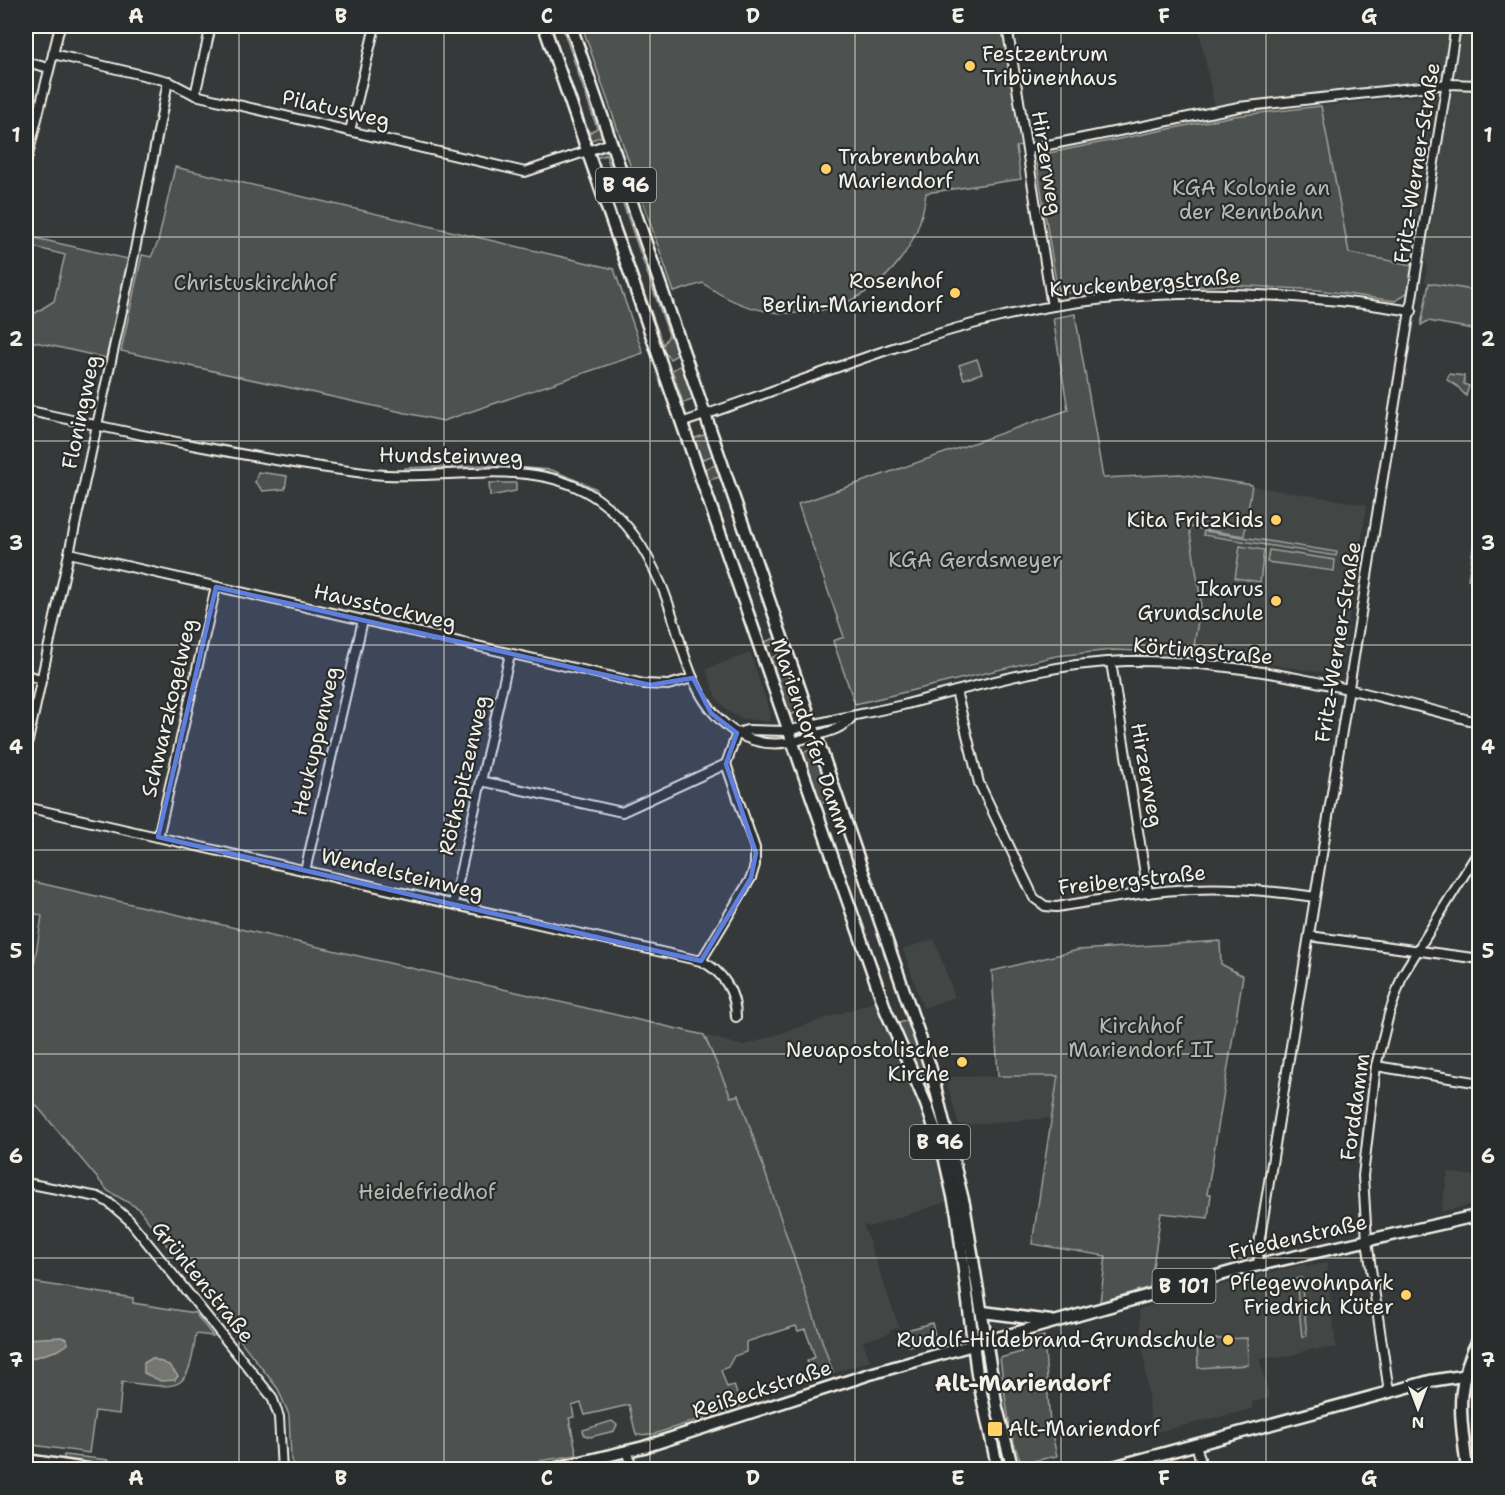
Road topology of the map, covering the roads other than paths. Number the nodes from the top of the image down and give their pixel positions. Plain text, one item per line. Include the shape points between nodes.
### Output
1 (60, 26) edge
2 (211, 26) edge
3 (375, 26) edge
4 (544, 26) edge
5 (571, 26) edge
6 (1007, 26) edge
7 (1456, 26) edge
8 (52, 54) junction
9 (26, 62) edge
10 (49, 68) junction
11 (168, 81) junction
12 (1448, 84) junction
13 (1479, 85) edge
14 (195, 95) junction
15 (350, 131) junction
16 (611, 143) junction
17 (1028, 149) junction
18 (587, 152) junction
19 (26, 164) edge
20 (1052, 306) junction
21 (1412, 311) junction
22 (26, 410) edge
23 (706, 415) junction
24 (681, 423) junction
25 (98, 426) junction
26 (69, 553) junction
27 (216, 587) junction
28 (363, 620) junction
29 (510, 654) junction
30 (1111, 662) junction
31 (26, 675) edge
32 (693, 678) junction
33 (41, 679) junction
34 (1349, 690) junction
35 (956, 691) junction
36 (852, 717) junction
37 (813, 723) junction
38 (1479, 723) edge
39 (788, 730) junction
40 (737, 733) junction
41 (817, 735) junction
42 (792, 743) junction
43 (26, 750) edge
44 (726, 764) junction
45 (481, 781) junction
46 (26, 807) edge
47 (158, 837) junction
48 (1479, 849) edge
49 (305, 871) junction
50 (1148, 893) junction
51 (1316, 897) junction
52 (453, 904) junction
53 (1309, 936) junction
54 (1415, 951) junction
55 (1479, 959) edge
56 (701, 961) junction
57 (736, 1017) dead end
58 (1376, 1066) junction
59 (1479, 1083) edge
60 (26, 1183) edge
61 (1479, 1215) edge
62 (1367, 1241) junction
63 (1259, 1265) junction
64 (983, 1312) junction
65 (1056, 1322) junction
66 (1479, 1336) edge
67 (988, 1341) junction
68 (974, 1344) junction
69 (1462, 1376) junction
70 (1389, 1392) junction
71 (1196, 1444) junction
72 (628, 1452) junction
73 (26, 1460) edge
74 (59, 1467) edge
75 (94, 1470) edge
76 (282, 1470) edge
77 (548, 1470) edge
78 (632, 1470) edge
79 (998, 1470) edge
80 (1013, 1470) edge
81 (1102, 1470) edge
82 (1203, 1470) edge
83 (1467, 1470) edge

1 - 8 street
2 - 14 street
3 - 15 street
4 - 18 main road, Mariendorfer Damm / B 96
5 - 16 main road, Mariendorfer Damm / B 96
6 - 17 street, Hirzerweg
7 - 12 street, Fritz-Werner-Straße
8 - 10 street
8 - 11 street, Pilatusweg
9 - 10 street
10 - 19 street
11 - 14 street, Pilatusweg
11 - 25 street, Floningweg
12 - 13 street
12 - 17 street via 1239,107
12 - 21 street, Fritz-Werner-Straße
14 - 15 street, Pilatusweg
15 - 18 street, Pilatusweg via 525,172
16 - 18 street, Pilatusweg
16 - 23 main road, Mariendorfer Damm / B 96
17 - 20 street, Hirzerweg
18 - 24 main road, Mariendorfer Damm / B 96
20 - 21 street, Kruckenbergstraße via 1178,294 1261,294 1339,299
20 - 23 street, Kruckenbergstraße via 942,332
21 - 34 street, Fritz-Werner-Straße
22 - 25 street, Hundsteinweg
23 - 24 street, Kruckenbergstraße
23 - 37 main road, Mariendorfer Damm / B 96
24 - 39 main road, Mariendorfer Damm / B 96
25 - 26 street, Floningweg
25 - 32 street, Hundsteinweg via 373,474 505,473 564,482 615,512 638,538 668,601
26 - 27 street, Hausstockweg
26 - 33 street, Floningweg
27 - 28 street, Hausstockweg
27 - 47 street, Schwarzkogelweg
28 - 29 street, Hausstockweg
28 - 49 street, Heukuppenweg
29 - 32 street, Hausstockweg via 650,686 668,686
29 - 45 street, Röthspitzenweg
30 - 34 street, Körtingstraße via 1192,664
30 - 35 street, Körtingstraße via 1054,668
30 - 50 street, Hirzerweg
31 - 33 street
32 - 40 street, Hundsteinweg via 711,713
33 - 43 street, Floningweg
34 - 38 street, Körtingstraße
34 - 51 street, Fritz-Werner-Straße
35 - 36 street, Körtingstraße
35 - 50 street, Freibergstraße via 981,790 1036,901 1050,907
36 - 37 street, Körtingstraße
36 - 41 street, Körtingstraße via 847,724
37 - 39 street
37 - 41 main road, Mariendorfer Damm / B 96
39 - 40 street
39 - 42 main road, Mariendorfer Damm / B 96
40 - 42 street, Hundsteinweg via 753,742
40 - 44 street
41 - 42 street, Körtingstraße
41 - 64 main road, Mariendorfer Damm / B 96 via 930,1066 964,1204
42 - 68 main road, Mariendorfer Damm / B 96 via 886,1011 940,1143 957,1214
44 - 45 street via 622,812
44 - 56 street via 756,860 751,878
45 - 52 street, Röthspitzenweg
46 - 47 street, Wendelsteinweg
47 - 49 street, Wendelsteinweg
48 - 54 street, Forddamm
49 - 52 street, Wendelsteinweg
50 - 51 street, Freibergstraße via 1232,888
51 - 53 street, Fritz-Werner-Straße
52 - 56 street, Wendelsteinweg
53 - 54 street
53 - 63 street, Fritz-Werner-Straße via 1259,1241
54 - 55 street
54 - 58 street, Forddamm via 1389,1014
56 - 57 street, Wendelsteinweg via 717,969 724,978
58 - 59 street
58 - 62 street, Forddamm via 1363,1176
60 - 76 street, Grüntenstraße via 98,1197 129,1220 272,1397 279,1417
61 - 62 main road, Friedenstraße / B 101
62 - 63 main road, Friedenstraße / B 101
62 - 70 street, Forddamm
63 - 65 main road, Friedenstraße / B 101
64 - 65 main road, B 101
64 - 67 main road, Mariendorfer Damm / B 96
65 - 67 main road, Friedenstraße / B 101
66 - 69 main road
67 - 68 main road, Reißeckstraße
67 - 80 main road, Mariendorfer Damm / B 96 via 997,1408
68 - 72 main road, Reißeckstraße
68 - 79 main road, Mariendorfer Damm / B 96
69 - 70 main road
69 - 83 main road via 1459,1394
70 - 71 main road
71 - 81 main road
71 - 82 street
72 - 77 main road, Reißeckstraße
72 - 78 street
73 - 74 main road
74 - 75 main road

